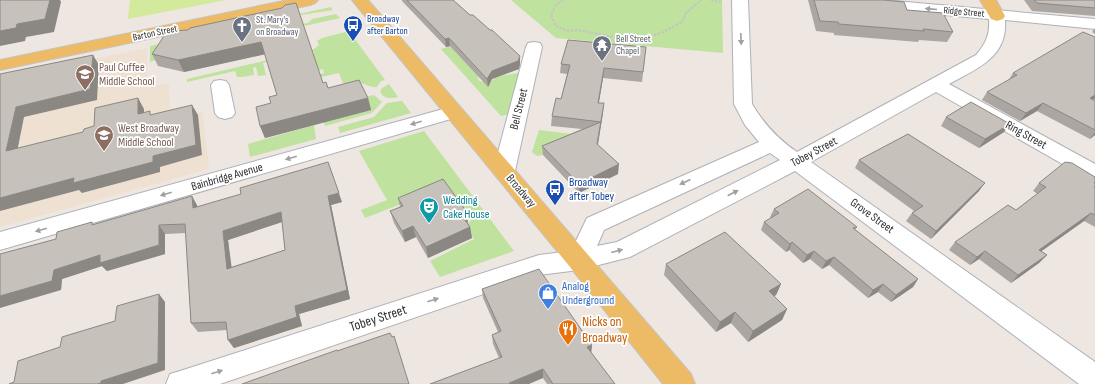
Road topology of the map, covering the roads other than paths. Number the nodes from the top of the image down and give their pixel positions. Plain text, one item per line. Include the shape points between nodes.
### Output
1 (310, 0) edge
2 (360, 0) edge
3 (740, 0) edge
4 (834, 0) edge
5 (988, 0) edge
6 (997, 16) junction
7 (1092, 31) edge
8 (534, 47) dead end
9 (0, 66) edge
10 (935, 84) junction
11 (220, 85) dead end
12 (454, 112) junction
13 (225, 113) dead end
14 (772, 144) junction
15 (797, 161) junction
16 (504, 171) junction
17 (1095, 173) edge
18 (0, 241) edge
19 (579, 260) junction
20 (1095, 379) edge
21 (180, 384) edge
22 (681, 384) edge

1 - 9 main road, Barton Street
2 - 12 main road, Broadway
3 -> 14 street, Grove Street via 743,104 752,121
6 -> 4 street, Ridge Street
5 - 6 main road, Tobey Street
6 - 7 street, Ridge Street via 1049,20
6 - 10 street, Tobey Street via 999,34 982,59
8 - 16 street, Bell Street
10 - 15 street, Tobey Street
10 - 17 street, Ring Street
11 - 13 street
12 - 16 main road, Broadway
12 -> 18 street, Bainbridge Avenue
14 - 15 street, Grove Street
14 -> 19 street via 595,224
19 -> 15 street, Tobey Street via 622,250
15 - 20 street, Grove Street
16 - 19 main road, Broadway
21 -> 19 street, Tobey Street via 539,265
19 - 22 main road, Broadway

